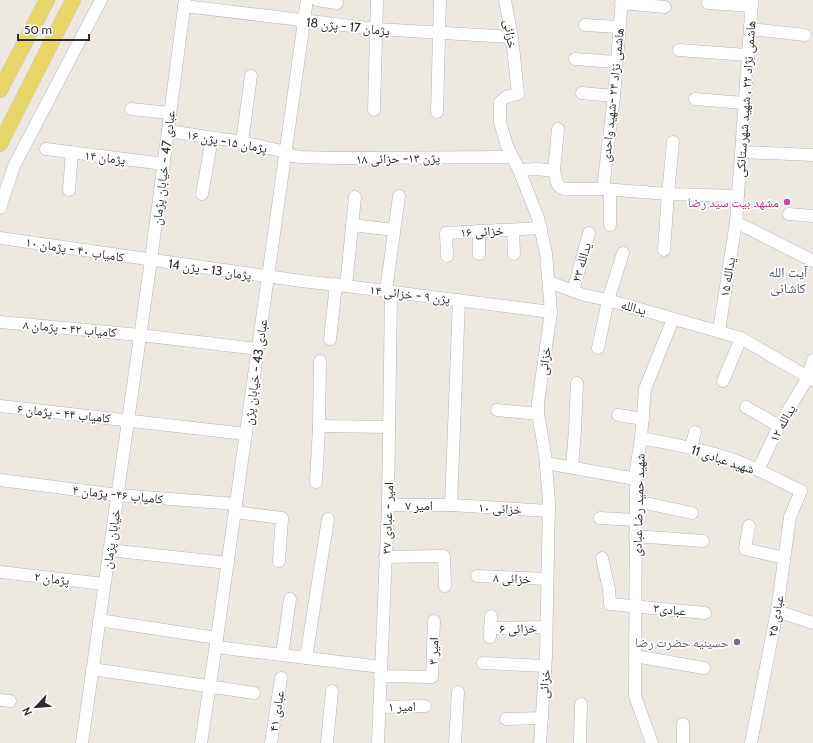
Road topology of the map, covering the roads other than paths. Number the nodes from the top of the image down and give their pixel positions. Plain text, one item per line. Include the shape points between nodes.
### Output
1 (47, 0) edge
2 (73, 0) edge
3 (101, 0) edge
4 (307, 0) edge
5 (317, 0) edge
6 (377, 0) edge
7 (440, 0) edge
8 (505, 0) edge
9 (621, 1) edge
10 (185, 3) edge
11 (337, 3) dead end
12 (708, 3) dead end
13 (752, 3) edge
14 (665, 7) dead end
15 (304, 21) junction
16 (585, 25) dead end
17 (619, 28) junction
18 (377, 29) junction
19 (750, 29) junction
20 (439, 32) junction
21 (805, 35) dead end
22 (512, 37) junction
23 (679, 50) dead end
24 (747, 55) junction
25 (575, 59) dead end
26 (616, 62) junction
27 (251, 76) dead end
28 (0, 90) edge
29 (582, 93) dead end
30 (614, 96) junction
31 (695, 99) dead end
32 (744, 103) junction
33 (131, 109) dead end
34 (374, 110) dead end
35 (437, 112) dead end
36 (170, 113) junction
37 (558, 129) dead end
38 (168, 132) junction
39 (212, 138) junction
40 (242, 142) junction
41 (673, 142) dead end
42 (0, 144) edge
43 (46, 149) dead end
44 (72, 152) junction
45 (286, 152) junction
46 (742, 152) junction
47 (813, 155) edge
48 (512, 157) junction
49 (164, 164) junction
50 (519, 170) junction
51 (554, 171) junction
52 (69, 190) dead end
53 (606, 190) junction
54 (202, 194) dead end
55 (668, 194) junction
56 (399, 196) dead end
57 (738, 196) junction
58 (355, 198) dead end
59 (0, 208) edge
60 (789, 214) dead end
61 (813, 216) edge
62 (736, 222) junction
63 (352, 224) junction
64 (610, 225) dead end
65 (540, 228) junction
66 (394, 230) junction
67 (513, 230) junction
68 (479, 231) junction
69 (589, 233) dead end
70 (0, 238) edge
71 (664, 250) dead end
72 (623, 253) dead end
73 (479, 254) dead end
74 (514, 254) dead end
75 (447, 256) dead end
76 (151, 260) junction
77 (813, 261) edge
78 (269, 277) junction
79 (549, 282) junction
80 (341, 285) junction
81 (573, 291) junction
82 (388, 292) junction
83 (459, 300) junction
84 (608, 300) junction
85 (551, 312) junction
86 (673, 319) junction
87 (0, 322) edge
88 (719, 331) junction
89 (140, 335) junction
90 (740, 338) junction
91 (330, 339) dead end
92 (598, 348) dead end
93 (258, 349) junction
94 (813, 360) edge
95 (320, 361) dead end
96 (810, 378) edge
97 (724, 381) dead end
98 (577, 383) dead end
99 (0, 406) edge
100 (746, 407) dead end
101 (497, 410) dead end
102 (538, 414) junction
103 (618, 415) dead end
104 (643, 419) junction
105 (127, 420) junction
106 (319, 426) junction
107 (779, 426) junction
108 (389, 427) junction
109 (695, 432) dead end
110 (246, 434) junction
111 (641, 438) junction
112 (691, 448) junction
113 (546, 463) junction
114 (572, 467) junction
115 (758, 470) junction
116 (636, 479) junction
117 (0, 480) edge
118 (316, 482) dead end
119 (801, 491) joint
120 (118, 495) junction
121 (636, 501) junction
122 (388, 505) junction
123 (451, 505) junction
124 (236, 508) junction
125 (549, 511) junction
126 (692, 513) dead end
127 (600, 518) dead end
128 (328, 519) dead end
129 (636, 520) junction
130 (749, 526) dead end
131 (635, 536) junction
132 (703, 541) dead end
133 (109, 550) junction
134 (386, 557) junction
135 (602, 558) dead end
136 (784, 558) junction
137 (279, 561) dead end
138 (228, 563) junction
139 (0, 572) edge
140 (477, 576) dead end
141 (547, 579) junction
142 (104, 584) junction
143 (445, 586) dead end
144 (290, 599) dead end
145 (636, 606) junction
146 (777, 611) junction
147 (705, 613) dead end
148 (491, 616) dead end
149 (99, 620) junction
150 (434, 621) dead end
151 (813, 623) edge
152 (546, 627) junction
153 (217, 642) junction
154 (282, 655) junction
155 (635, 656) junction
156 (306, 658) junction
157 (483, 663) dead end
158 (545, 666) junction
159 (704, 668) dead end
160 (92, 669) junction
161 (381, 672) junction
162 (281, 678) dead end
163 (210, 686) junction
164 (332, 690) dead end
165 (458, 692) dead end
166 (254, 693) dead end
167 (581, 704) dead end
168 (425, 706) dead end
169 (379, 707) junction
170 (542, 718) junction
171 (506, 719) dead end
172 (683, 724) dead end
173 (82, 743) edge
174 (201, 743) edge
175 (271, 743) edge
176 (327, 743) edge
177 (378, 743) edge
178 (455, 743) edge
179 (540, 743) edge
180 (580, 743) edge
181 (652, 743) edge
182 (683, 743) edge
183 (751, 743) edge

1 - 28 main road
2 - 42 main road
3 - 59 street via 14,166
4 - 15 street, عبادی 43 - خیابان پژن
5 - 11 street
6 - 18 street
7 - 20 street
8 - 22 street, خزائی
9 - 14 street
9 - 17 street, هاشمی نژاد ۲۴ -شهید واحدی
10 - 15 street, پژمان 17 - پژن 18
10 - 36 street, عبادی 47 - خیابان پژمان
12 - 13 street
13 - 19 street, هاشمی نژاد ۲۲ ، شهید شهرستانکی
15 - 18 street, پژمان 17 - پژن 18
15 - 45 street, عبادی 43 - خیابان پژن
16 - 17 street
17 - 26 street, هاشمی نژاد ۲۴ -شهید واحدی
18 - 20 street, پژمان 17 - پژن 18
18 - 34 street
19 - 21 street
19 - 24 street, هاشمی نژاد ۲۲ ، شهید شهرستانکی
20 - 22 street, پژمان 17 - پژن 18
20 - 35 street
22 - 48 street, خزائی via 518,94 506,97 500,102 500,122
23 - 24 street
24 - 32 street, هاشمی نژاد ۲۲ ، شهید شهرستانکی
25 - 26 street
26 - 30 street, هاشمی نژاد ۲۴ -شهید واحدی
27 - 40 street
29 - 30 street
30 - 53 street, هاشمی نژاد ۲۴ -شهید واحدی
31 - 32 street
32 - 46 street, هاشمی نژاد ۲۲ ، شهید شهرستانکی
33 - 36 street
36 - 38 street, عبادی 47 - خیابان پژمان
37 - 51 street
38 - 39 street, پژمان ۱۵- پژن ۱۶
38 - 49 street, عبادی 47 - خیابان پژمان
39 - 40 street, پژمان ۱۵- پژن ۱۶
39 - 54 street
40 - 45 street, پژمان ۱۵- پژن ۱۶
41 - 55 street
43 - 44 street, پژمان ۱۴
44 - 49 street, پژمان ۱۴
44 - 52 street
45 - 48 street, پژن ۱۳- حزائی ۱۸ via 293,156 337,158
45 - 78 street, عبادی 43 - خیابان پژن
46 - 47 street
46 - 57 street, هاشمی نژاد ۲۲ ، شهید شهرستانکی
48 - 50 street, خزائی
49 - 76 street, عبادی 47 - خیابان پژمان
50 - 51 street
50 - 65 street, خزائی
51 - 53 street via 560,188
53 - 55 street
53 - 64 street, هاشمی نژاد ۲۴ -شهید واحدی
55 - 57 street
55 - 71 street
56 - 66 street, امیر - عبادی ۳۷
57 - 62 street, هاشمی نژاد ۲۲ ، شهید شهرستانکی
58 - 63 street
60 - 61 street
62 - 77 street
62 - 88 street, یدالله ۱۵
63 - 66 street
63 - 80 street
65 - 67 street, خزائی ۱۶
65 - 79 street, خزائی
66 - 82 street, امیر - عبادی ۳۷
67 - 68 street, خزائی ۱۶
67 - 74 street
68 - 73 street
68 - 75 street, خزائی ۱۶ via 446,233
69 - 81 street, یدالله ۲۳
70 - 76 street, کامیاب ۴۰ - پژمان ۱۰
72 - 84 street
76 - 78 street, پژمان 13 - پژن 14
76 - 89 street, عبادی 47 - خیابان پژمان
78 - 80 street, پژن ۹ - خزائی ۱۴
78 - 93 street, عبادی 43 - خیابان پژن
79 - 81 street, یدالله
79 - 85 street, خزائی
80 - 82 street, پژن ۹ - خزائی ۱۴
80 - 91 street
81 - 84 street, یدالله
82 - 83 street, پژن ۹ - خزائی ۱۴
82 - 108 street, امیر - عبادی ۳۷
83 - 85 street, پژن ۹ - خزائی ۱۴
83 - 123 street
84 - 86 street, یدالله
84 - 92 street
85 - 102 street, خزائی
86 - 88 street, یدالله
86 - 104 street, شهید حمید رضا عبادی via 645,389
87 - 89 street, کامیاب ۴۲ - پژمان ۸
88 - 90 street, یدالله
89 - 93 street, کامیاب ۴۲ - پژمان ۸
89 - 105 street, خیابان پژمان
90 - 96 street, یدالله
90 - 97 street
93 - 110 street, عبادی 43 - خیابان پژن
94 - 96 street, یدالله ۱۲
95 - 106 street
96 - 107 street, یدالله ۱۲
98 - 114 street
99 - 105 street, کامیاب ۴۴ - پژمان ۶
100 - 107 street
101 - 102 street
102 - 113 street, خزائی
103 - 104 street
104 - 111 street, شهید حمید رضا عبادی
105 - 110 street, کامیاب ۴۴ - پژمان ۶
105 - 120 street, خیابان پژمان
106 - 108 street
106 - 118 street
107 - 115 street, یدالله ۱۲
108 - 122 street, امیر - عبادی ۳۷
109 - 112 street
110 - 124 street, عبادی 43 - خیابان پژن
111 - 112 street, شهید عبادی 11
111 - 116 street, شهید حمید رضا عبادی
112 - 115 street, شهید عبادی 11 via 731,459
113 - 114 street
113 - 125 street, خزائی
114 - 116 street
115 - 119 street, شهید عبادی 11
116 - 121 street, شهید حمید رضا عبادی
117 - 120 street, کامیاب ۴۶- پژمان ۴
119 - 136 street, عبادی ۲۵ via 790,517
120 - 124 street, کامیاب ۴۶- پژمان ۴
120 - 133 street, خیابان پژمان
121 - 126 street
121 - 129 street, شهید حمید رضا عبادی
122 - 123 street, امیر ۷
122 - 134 street, امیر - عبادی ۳۷
123 - 125 street, خزائی ۱۰
124 - 137 street, کامیاب ۴۶- پژمان ۴ via 282,518
124 - 138 street, عبادی 43 - خیابان پژن
125 - 141 street, خزائی
127 - 129 street
128 - 156 street
129 - 131 street, شهید حمید رضا عبادی
130 - 136 street via 745,549
131 - 132 street
131 - 145 street, شهید حمید رضا عبادی
133 - 138 street
133 - 142 street, خیابان پژمان
134 - 143 street via 444,556
134 - 161 street, امیر - عبادی ۳۷
135 - 145 street, عبادی۳ via 610,604
136 - 146 street, عبادی ۲۵
138 - 153 street, عبادی 43 - خیابان پژن
139 - 142 street, پژمان ۲
140 - 141 street, خزائی ۸
141 - 152 street, خزائی
142 - 149 street, خیابان پژمان
144 - 154 street
145 - 147 street, عبادی۳
145 - 155 street, شهید حمید رضا عبادی
146 - 151 street
146 - 183 street, عبادی ۲۵
148 - 152 street, خزائی ۶ via 490,633
149 - 153 street
149 - 160 street, خیابان پژمان
150 - 161 street, امیر ۳ via 432,677
152 - 158 street, خزائی
153 - 154 street
153 - 163 street, عبادی 43 - خیابان پژن
154 - 156 street
155 - 159 street
155 - 181 street, شهید حمید رضا عبادی via 635,696
156 - 161 street
157 - 158 street
158 - 170 street, خزائی
160 - 163 street
160 - 173 street, خیابان پژمان
161 - 169 street, امیر - عبادی ۳۷
162 - 175 street, عبادی ۴۱
163 - 166 street
163 - 174 street, عبادی 43 - خیابان پژن
164 - 176 street
165 - 178 street
167 - 180 street
168 - 169 street, امیر ۱
169 - 177 street, امیر - عبادی ۳۷
170 - 171 street
170 - 179 street, خزائی
172 - 182 street

